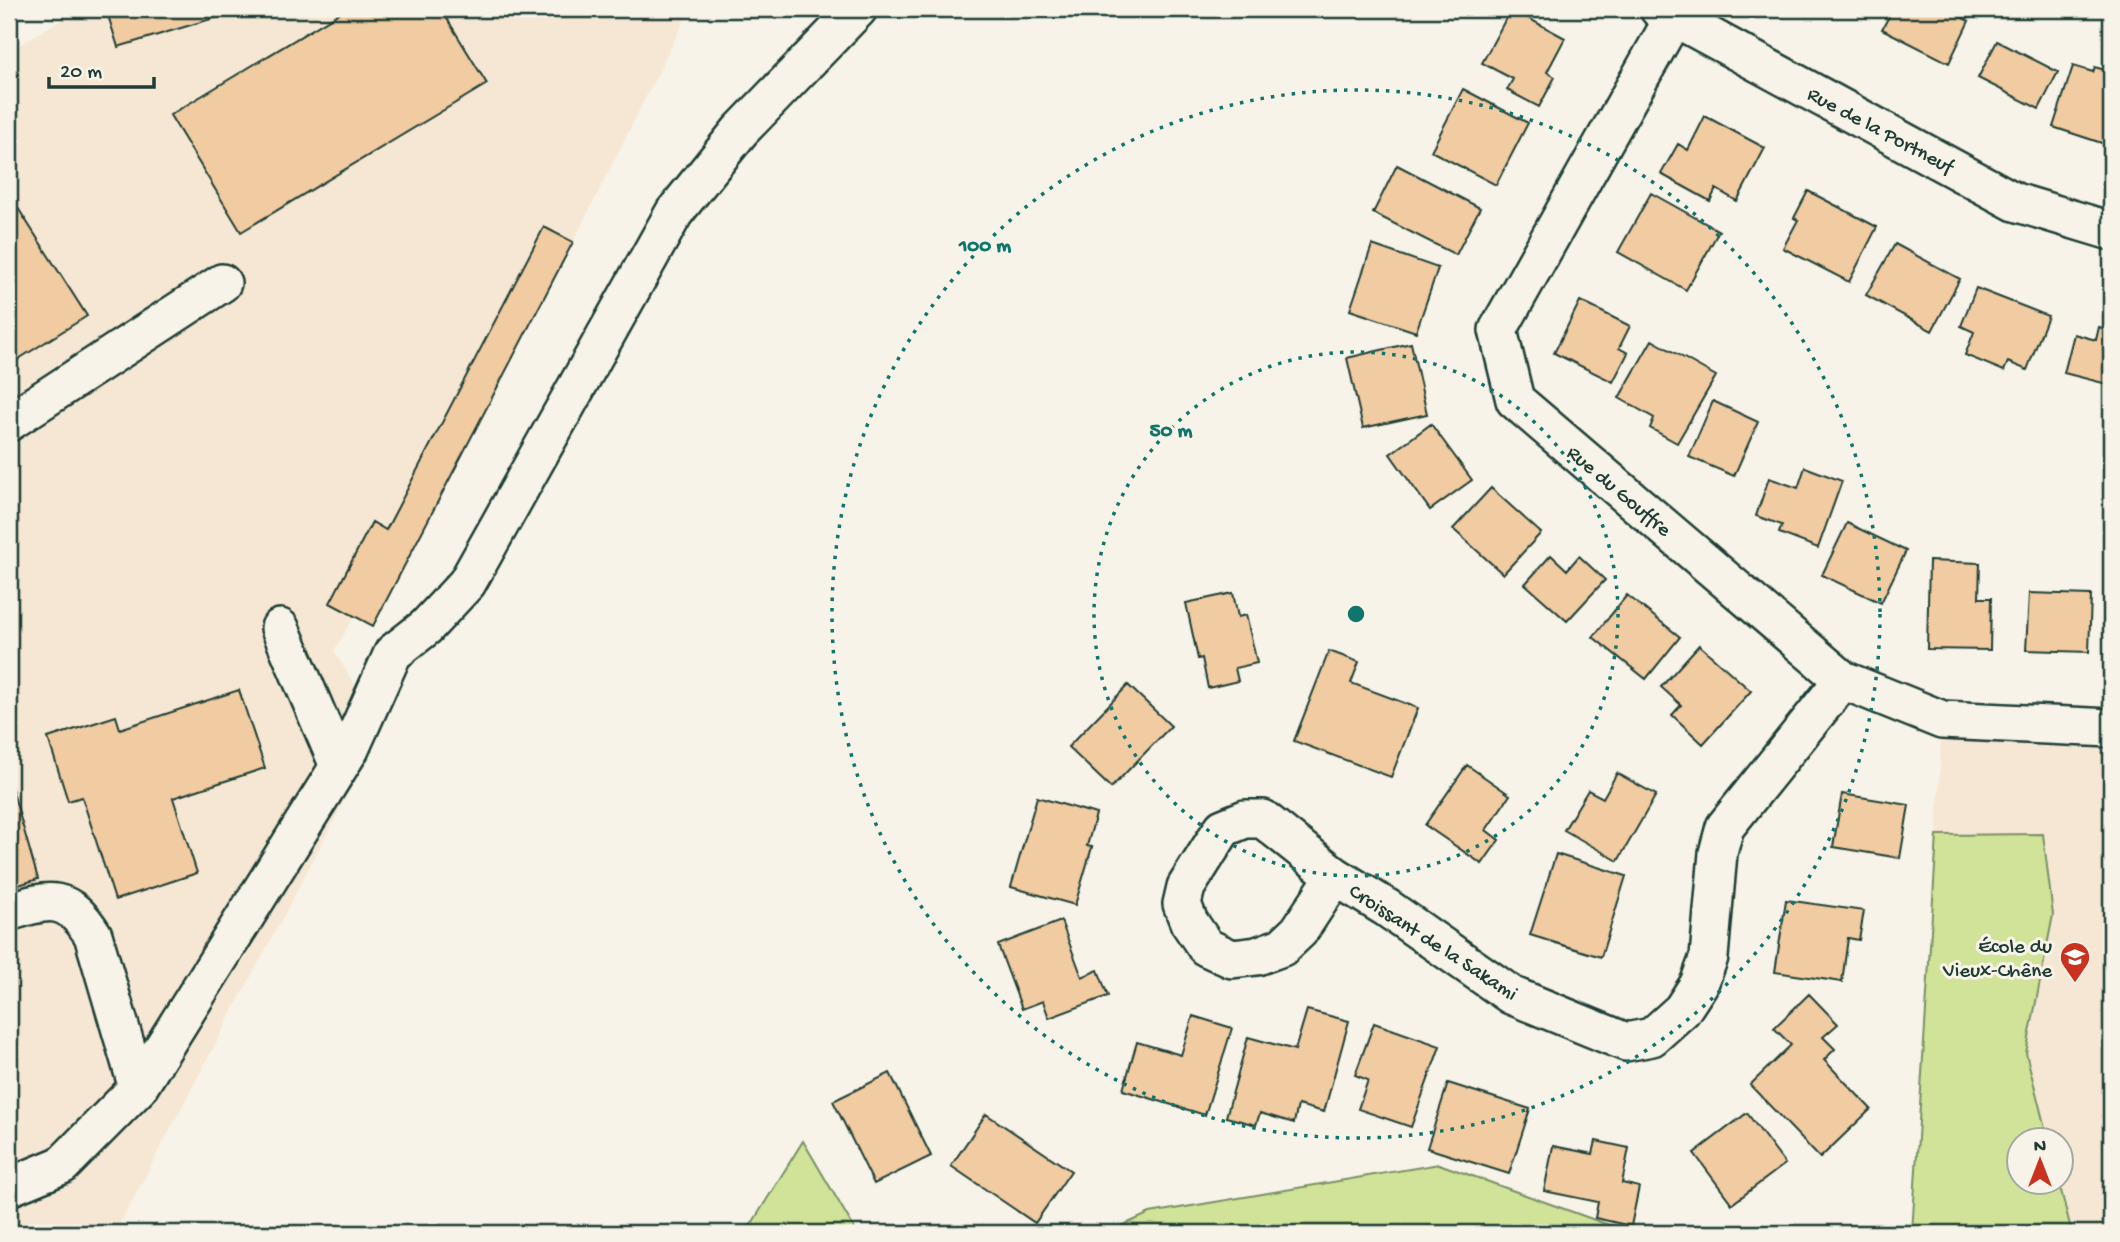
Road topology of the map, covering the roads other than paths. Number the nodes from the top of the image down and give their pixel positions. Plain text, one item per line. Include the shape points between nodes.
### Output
1 (858, 9) edge
2 (1666, 13) edge
3 (2111, 231) edge
4 (222, 283) dead end
5 (9, 422) edge
6 (280, 628) dead end
7 (1843, 680) junction
8 (2111, 728) edge
9 (339, 766) junction
10 (1335, 876) dead end
11 (9, 912) edge
12 (138, 1088) junction
13 (9, 1188) edge

1 - 9 street via 740,131 674,213 467,583 426,627 393,653
2 - 3 street, Rue de la Portneuf via 2015,202
2 - 7 street, Rue du Gouffre via 1498,330 1515,400
4 - 5 street
6 - 9 street
7 - 8 street, Rue du Gouffre via 1942,720
7 - 10 street, Croissant de la Sakami via 1726,827 1718,853 1709,957 1682,1010 1652,1037 1626,1042 1511,995
9 - 12 street
11 - 12 street via 36,903 63,903 82,918 93,935
12 - 13 street via 62,1165

